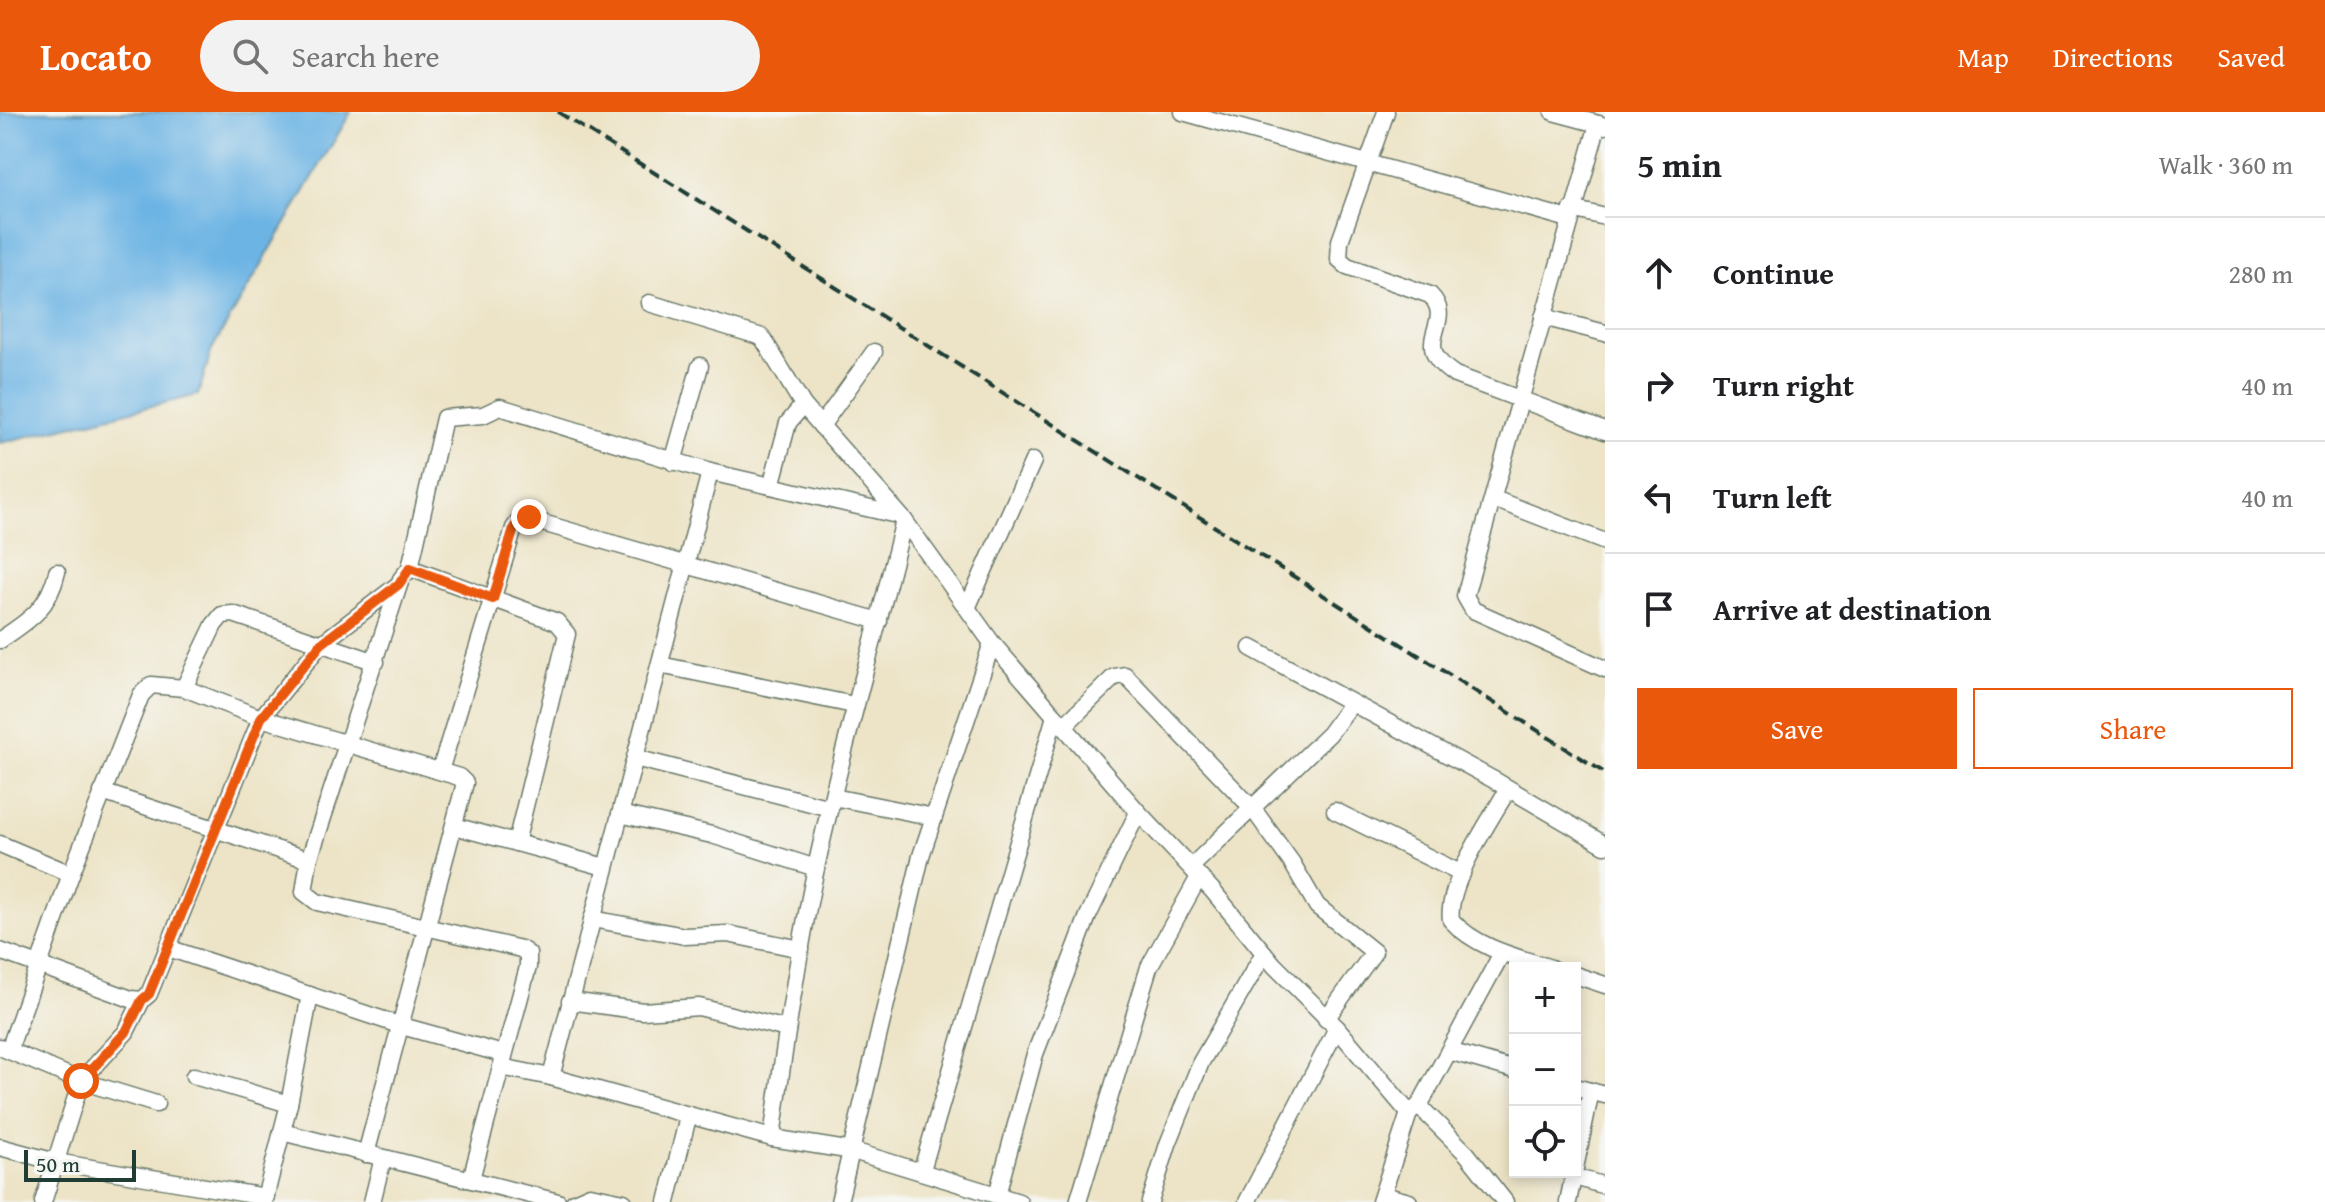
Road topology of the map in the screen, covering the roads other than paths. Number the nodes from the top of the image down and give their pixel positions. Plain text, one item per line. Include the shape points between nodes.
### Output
1 (1183, 112) edge
2 (1386, 112) edge
3 (1553, 112) edge
4 (1601, 125) edge
5 (1367, 165) junction
6 (1570, 214) junction
7 (1605, 217) edge
8 (649, 303) dead end
9 (1543, 317) junction
10 (1605, 333) edge
11 (874, 352) dead end
12 (700, 366) dead end
13 (1523, 399) junction
14 (803, 405) junction
15 (821, 426) junction
16 (1605, 431) edge
17 (1033, 461) dead end
18 (673, 462) junction
19 (710, 472) junction
20 (771, 486) junction
21 (1494, 499) junction
22 (901, 517) junction
23 (1605, 542) edge
24 (685, 566) junction
25 (410, 568) junction
26 (57, 572) dead end
27 (399, 584) junction
28 (493, 599) junction
29 (968, 606) junction
30 (879, 621) junction
31 (0, 640) edge
32 (992, 643) junction
33 (321, 644) junction
34 (1251, 648) dead end
35 (376, 662) junction
36 (660, 665) junction
37 (1605, 669) edge
38 (184, 688) junction
39 (1351, 704) junction
40 (854, 705) junction
41 (261, 718) junction
42 (1060, 721) junction
43 (349, 744) junction
44 (635, 758) junction
45 (440, 771) junction
46 (1508, 789) junction
47 (102, 792) junction
48 (832, 802) junction
49 (1253, 809) junction
50 (1335, 811) dead end
51 (1138, 812) junction
52 (620, 814) junction
53 (934, 817) junction
54 (454, 826) junction
55 (216, 828) junction
56 (516, 843) junction
57 (0, 844) edge
58 (1605, 845) edge
59 (309, 860) junction
60 (605, 867) junction
61 (816, 868) junction
62 (1195, 872) junction
63 (71, 874) junction
64 (1462, 874) junction
65 (592, 919) junction
66 (426, 930) junction
67 (168, 948) junction
68 (801, 949) junction
69 (0, 951) edge
70 (1264, 953) junction
71 (1502, 953) junction
72 (1531, 962) edge
73 (39, 966) junction
74 (1581, 977) edge
75 (1605, 985) edge
76 (310, 995) junction
77 (142, 1000) junction
78 (570, 1001) junction
79 (1331, 1023) junction
80 (402, 1026) junction
81 (787, 1029) junction
82 (4, 1049) edge
83 (1449, 1051) junction
84 (502, 1060) junction
85 (1509, 1068) edge
86 (194, 1076) dead end
87 (551, 1077) junction
88 (81, 1081) junction
89 (1590, 1091) edge
90 (156, 1104) dead end
91 (289, 1104) junction
92 (1414, 1109) junction
93 (688, 1117) junction
94 (282, 1132) junction
95 (772, 1138) junction
96 (1581, 1143) edge
97 (0, 1147) edge
98 (853, 1151) junction
99 (366, 1154) junction
100 (383, 1158) junction
101 (56, 1162) junction
102 (922, 1170) junction
103 (1575, 1178) edge
104 (1578, 1178) edge
105 (471, 1179) junction
106 (1605, 1186) edge
107 (997, 1195) junction
108 (1381, 1199) edge
109 (265, 1200) edge
110 (43, 1202) edge
111 (372, 1202) edge
112 (558, 1202) edge
113 (574, 1202) edge
114 (624, 1202) edge
115 (667, 1202) edge
116 (839, 1202) edge
117 (1019, 1202) edge
118 (1078, 1202) edge
119 (1150, 1202) edge
120 (1247, 1202) edge
121 (1409, 1202) edge
122 (1505, 1202) edge
123 (1568, 1202) edge

1 - 5 street
2 - 5 street
3 - 4 street
4 - 6 street
5 - 6 street
5 - 13 street via 1340,241 1339,259 1430,295 1439,311 1432,345 1441,365
6 - 7 street
6 - 9 street
8 - 14 street via 762,337
9 - 10 street
9 - 13 street
11 - 15 street
12 - 18 street
13 - 16 street
13 - 21 street
14 - 15 street
14 - 20 street via 788,423
15 - 22 street
17 - 29 street
18 - 19 street
18 - 25 street via 500,407 483,415 444,418
19 - 20 street
19 - 24 street
20 - 22 street
21 - 23 street
21 - 37 street via 1466,586 1467,603
22 - 29 street
22 - 30 street
24 - 28 street via 522,517
24 - 30 street
24 - 36 street
25 - 27 street
25 - 28 street
26 - 31 street via 47,603
27 - 33 street
27 - 35 street
28 - 45 street
28 - 56 street via 557,622 567,634
29 - 32 street
30 - 40 street
32 - 42 street
32 - 53 street
33 - 35 street
33 - 38 street via 233,614 222,615
33 - 41 street
34 - 39 street
35 - 43 street
36 - 40 street
36 - 44 street
38 - 41 street
38 - 47 street via 151,685 141,695
39 - 46 street
39 - 49 street via 1329,734
40 - 48 street
41 - 43 street
41 - 55 street
42 - 49 street via 1114,677 1125,675
42 - 51 street
42 - 102 street
43 - 45 street
43 - 59 street
44 - 48 street
44 - 52 street
45 - 54 street via 465,783
46 - 58 street
46 - 64 street
47 - 55 street
47 - 63 street
48 - 53 street
48 - 61 street
49 - 62 street
49 - 79 street via 1317,906 1374,952
50 - 64 street
51 - 62 street
51 - 107 street via 1088,916 1035,1054
52 - 60 street
52 - 61 street via 712,835
53 - 98 street
54 - 56 street
54 - 66 street
55 - 59 street
55 - 67 street
56 - 60 street
57 - 63 street
59 - 66 street via 304,884 308,899
60 - 65 street
61 - 68 street
62 - 70 street
62 - 118 street via 1149,967
63 - 73 street
64 - 71 street via 1451,920
65 - 68 street via 685,936 728,934
65 - 78 street
66 - 80 street
66 - 84 street via 528,954
67 - 76 street
67 - 77 street
68 - 81 street
69 - 73 street
70 - 79 street
70 - 119 street via 1201,1062
71 - 72 street
71 - 83 street
73 - 77 street
73 - 82 street
74 - 75 street
76 - 80 street
76 - 91 street
77 - 88 street via 126,1032
78 - 81 street via 643,1011 699,1007
78 - 87 street
79 - 92 street
79 - 120 street
80 - 84 street
80 - 99 street
81 - 95 street
82 - 88 street
83 - 85 street
83 - 92 street
84 - 87 street
84 - 105 street
86 - 91 street
87 - 93 street
88 - 90 street
88 - 101 street
89 - 96 street
91 - 94 street
92 - 108 street
92 - 122 street via 1467,1154
93 - 95 street
93 - 115 street
94 - 99 street
94 - 109 street
95 - 98 street
97 - 101 street
98 - 102 street
98 - 116 street
99 - 100 street
100 - 105 street
100 - 111 street
101 - 109 street
101 - 110 street
102 - 107 street
103 - 123 street
104 - 106 street
105 - 112 street
107 - 117 street
108 - 121 street
113 - 114 street via 590,1195

